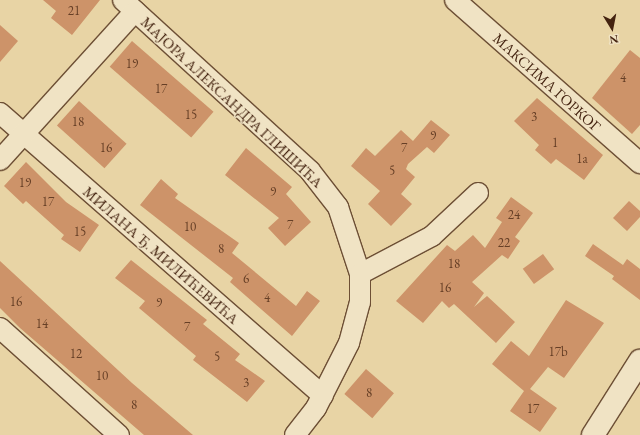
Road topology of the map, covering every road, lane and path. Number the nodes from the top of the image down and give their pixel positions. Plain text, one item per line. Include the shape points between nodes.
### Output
1 (455, 0) edge
2 (129, 5) edge
3 (0, 113) edge
4 (24, 134) junction
5 (0, 160) edge
6 (640, 163) edge
7 (478, 193) dead end
8 (360, 274) junction
9 (0, 328) edge
10 (640, 361) edge
11 (323, 396) junction
12 (119, 435) edge
13 (295, 435) edge
14 (593, 435) edge

1 - 6 street, МАКСИМА ГОРКОГ
2 - 4 street
2 - 8 street, МАЈОРА АЛЕКСАНДРА ГЛИШИЋА via 310,171 329,192 346,224
3 - 4 street, МИЛАНА Ђ. МИЛИЋЕВИЋА
4 - 5 street
4 - 11 street, МИЛАНА Ђ. МИЛИЋЕВИЋА
7 - 8 street via 432,236
8 - 11 street, МАЈОРА АЛЕКСАНДРА ГЛИШИЋА via 357,320
9 - 12 street
10 - 14 street
11 - 13 street, МАЈОРА АЛЕКСАНДРА ГЛИШИЋА

